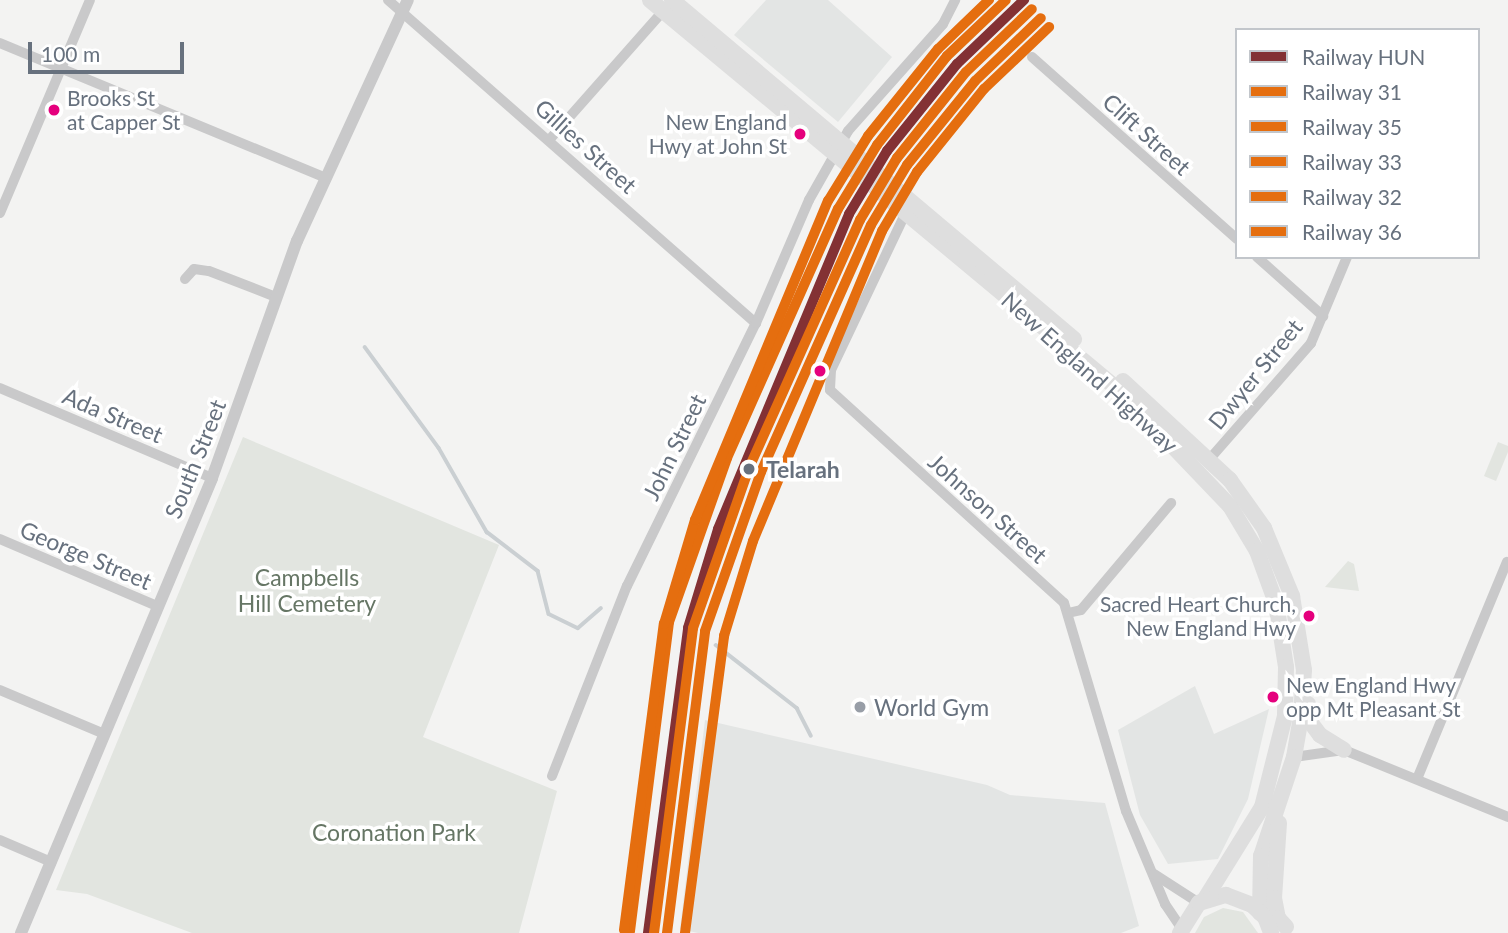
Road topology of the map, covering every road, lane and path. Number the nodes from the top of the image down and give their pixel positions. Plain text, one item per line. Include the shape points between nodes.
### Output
1 (90, 0) edge
2 (388, 0) edge
3 (650, 0) edge
4 (955, 0) edge
5 (671, 3) edge
6 (405, 5) edge
7 (0, 43) edge
8 (1032, 57) dead end
9 (62, 68) junction
10 (550, 139) junction
11 (845, 154) junction
12 (323, 177) junction
13 (908, 207) junction
14 (0, 213) edge
15 (1235, 237) edge
16 (1259, 259) edge
17 (1346, 259) edge
18 (184, 279) dead end
19 (276, 297) junction
20 (1323, 316) junction
21 (756, 324) junction
22 (0, 388) edge
23 (1204, 465) junction
24 (212, 478) junction
25 (1171, 503) dead end
26 (0, 539) edge
27 (1507, 562) edge
28 (157, 606) junction
29 (1068, 613) junction
30 (1304, 670) junction
31 (0, 690) edge
32 (104, 734) junction
33 (1344, 750) junction
34 (1294, 757) junction
35 (552, 776) dead end
36 (1417, 779) junction
37 (1285, 783) junction
38 (1508, 817) edge
39 (0, 840) edge
40 (51, 862) junction
41 (1153, 874) junction
42 (1202, 901) junction
43 (1261, 913) junction
44 (1180, 930) edge
45 (1279, 930) edge
46 (21, 933) edge

1 - 9 street
2 - 6 street, Gillies Street
3 - 5 highway, New England Highway
4 - 11 street, John Street via 943,24
5 - 10 street
5 - 11 highway, New England Highway
6 - 10 street, Gillies Street
6 - 12 street, South Street
7 - 9 street
8 - 15 street, Clift Street
9 - 12 street
9 - 14 street
10 - 21 street, Gillies Street
11 - 13 highway, New England Highway
11 - 21 street, John Street via 809,200
12 - 19 street, South Street
13 - 23 highway, New England Highway
13 - 29 street, Johnson Street via 831,370 830,390 1058,597
16 - 20 street
17 - 20 street, Dwyer Street
18 - 19 street via 194,269 209,271
19 - 24 street, South Street
20 - 23 street, Dwyer Street via 1311,343
21 - 35 street, John Street via 627,586
22 - 24 street, Ada Street
23 - 30 highway, New England Highway via 1247,502 1281,561 1297,614
23 - 42 highway, New England Highway via 1264,567 1281,623 1286,667 1284,727 1271,784 1248,835
24 - 28 street, South Street
25 - 29 street via 1081,610
26 - 28 street, George Street
27 - 36 street
28 - 32 street, South Street
29 - 41 street, Johnson Street via 1126,811
30 - 33 highway via 1311,723 1320,735
30 - 34 highway, New England Highway
31 - 32 street
32 - 40 street, South Street
33 - 34 street
33 - 36 street
34 - 37 highway, New England Highway
36 - 38 street
37 - 43 highway, New England Highway via 1259,868
37 - 45 highway via 1274,898
39 - 40 street
40 - 46 street, South Street
41 - 42 street
41 - 44 street, Johnson Street
42 - 43 highway via 1234,897
42 - 44 highway, New England Highway
43 - 45 highway

